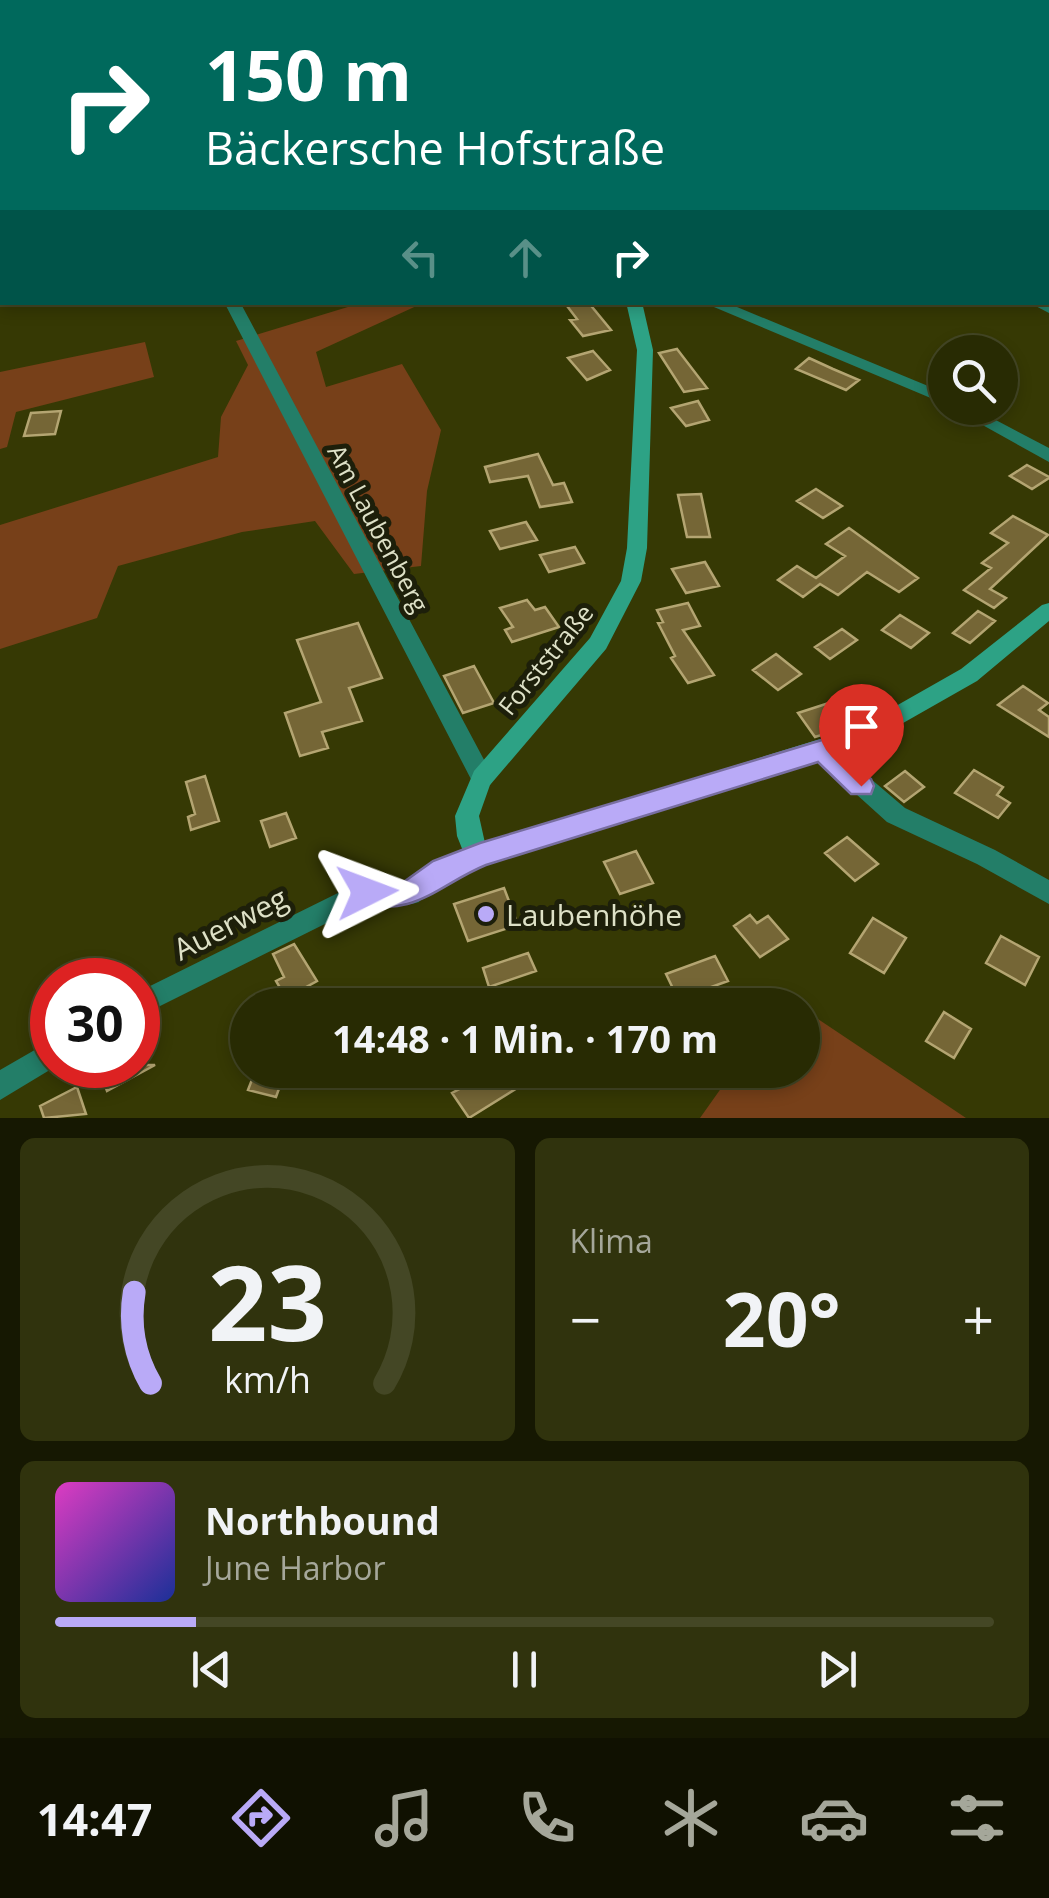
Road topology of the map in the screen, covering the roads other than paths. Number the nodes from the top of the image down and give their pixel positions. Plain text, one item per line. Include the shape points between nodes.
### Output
1 (234, 305) edge
2 (635, 305) edge
3 (717, 305) edge
4 (928, 393) edge
5 (993, 425) edge
6 (1049, 456) edge
7 (1049, 610) edge
8 (822, 750) junction
9 (482, 778) junction
10 (480, 855) junction
11 (1049, 892) edge
12 (160, 995) edge
13 (30, 1067) edge
14 (0, 1086) edge

1 - 9 street, Am Laubenberg
2 - 9 street, Forststraße via 646,350 631,581 598,643
3 - 4 street
5 - 6 street
7 - 8 street via 907,714
8 - 10 street
8 - 11 street via 896,815
9 - 10 street, Forststraße via 466,818
10 - 12 street, Auerweg via 410,894 378,890 351,899
13 - 14 street

